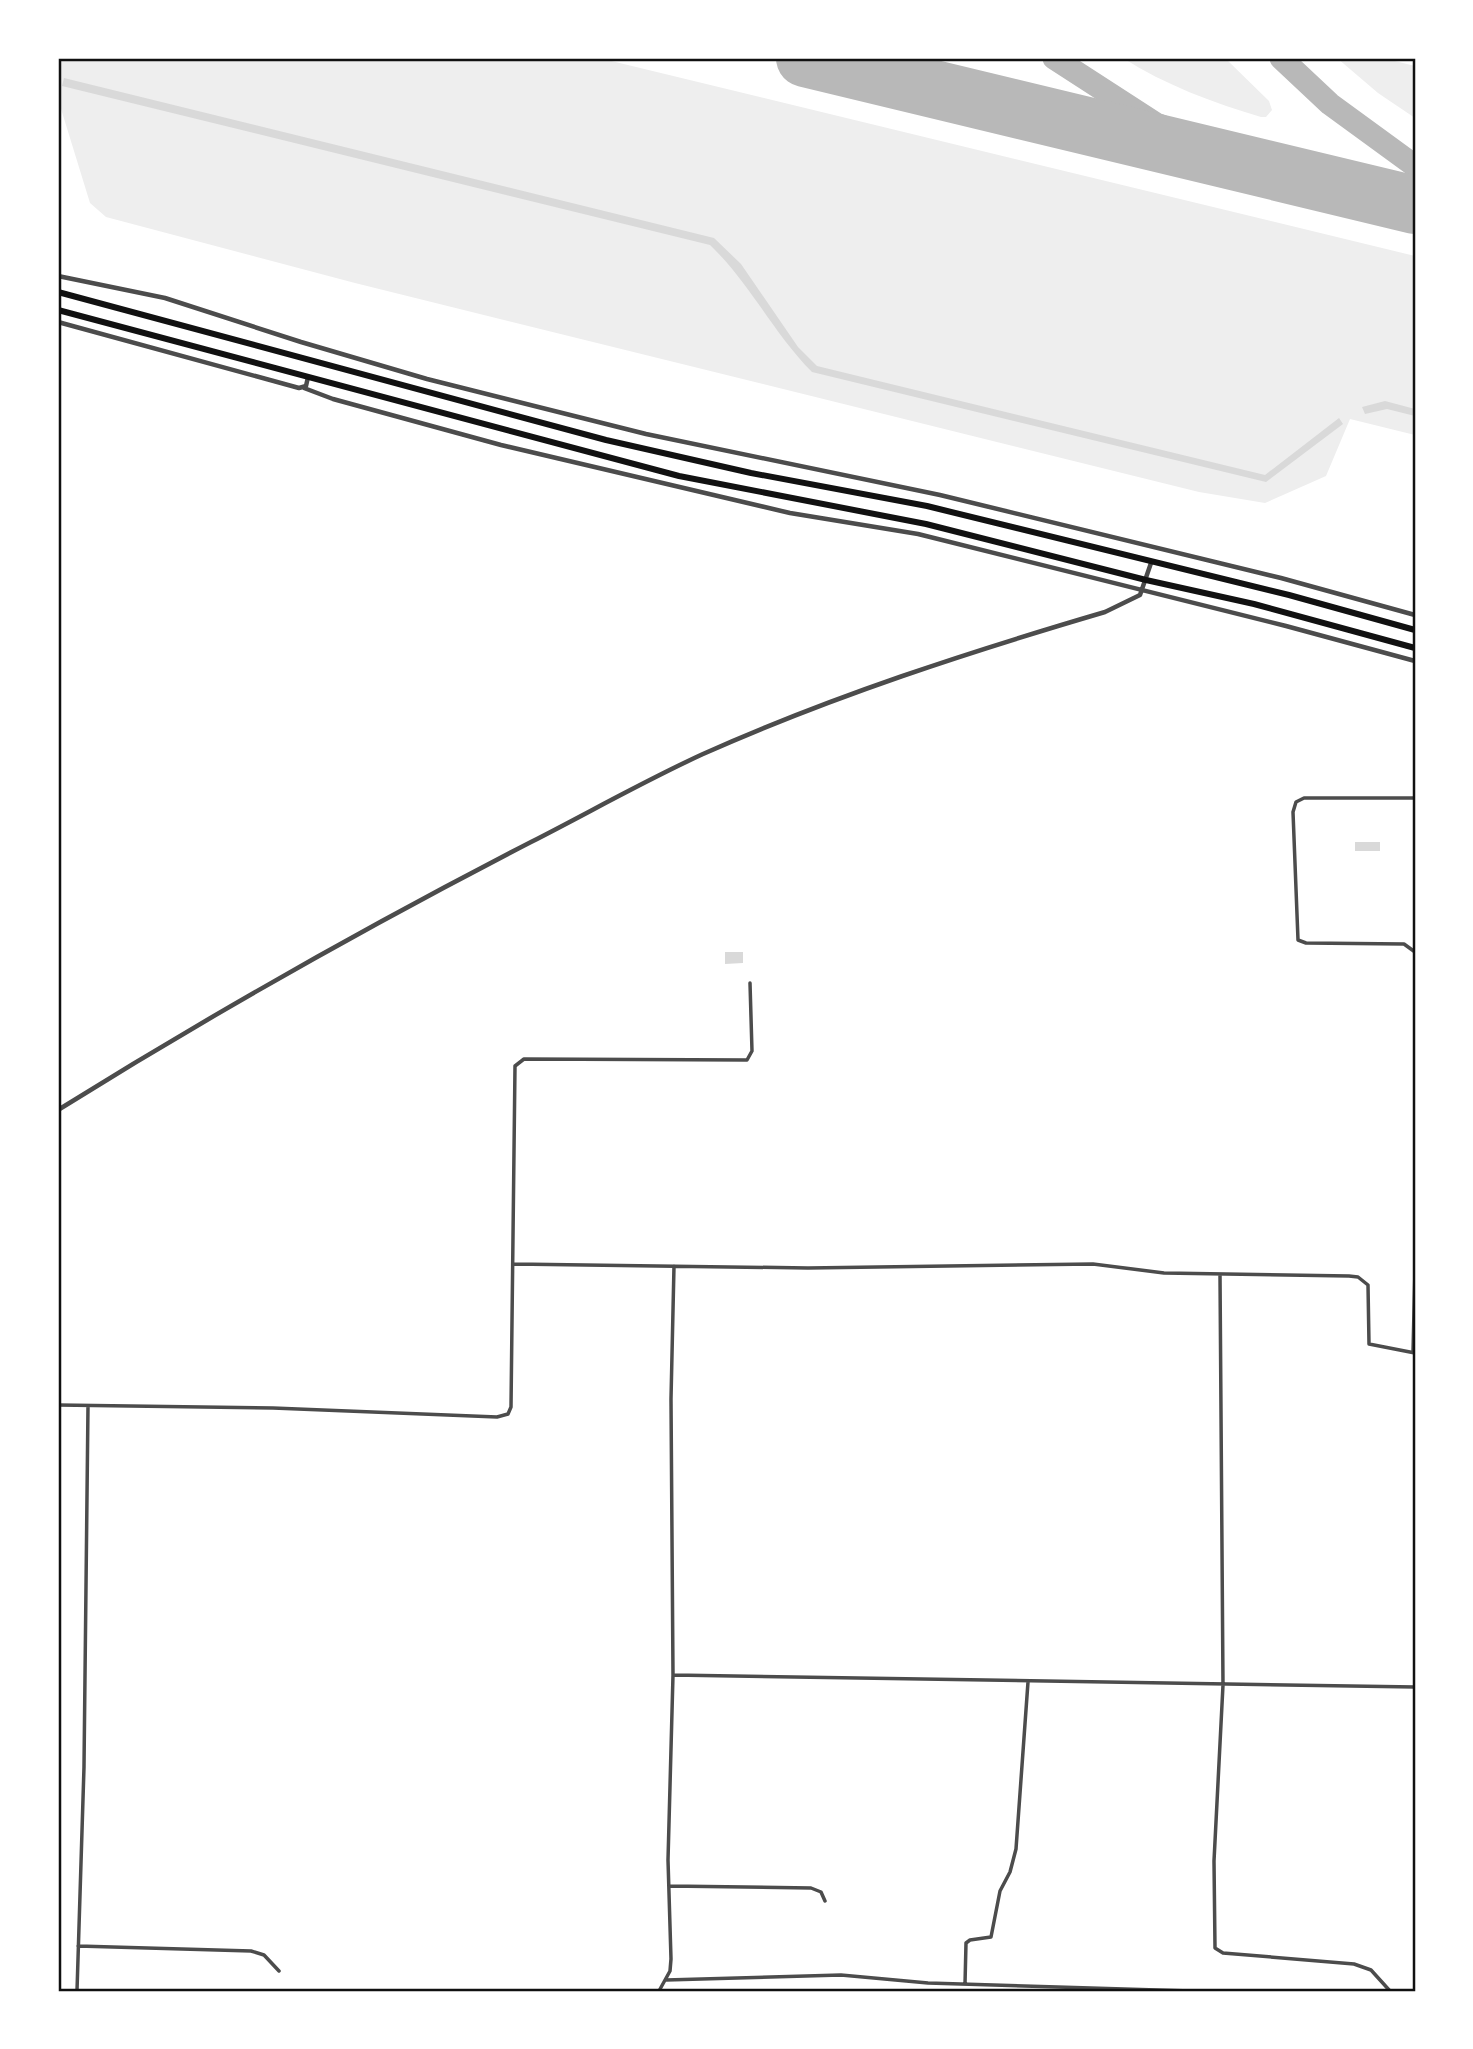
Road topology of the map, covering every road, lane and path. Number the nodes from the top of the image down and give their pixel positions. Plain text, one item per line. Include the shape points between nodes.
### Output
1 (58, 276) edge
2 (58, 292) edge
3 (58, 310) edge
4 (58, 322) edge
5 (308, 377) junction
6 (304, 388) junction
7 (1151, 564) junction
8 (1146, 580) junction
9 (1141, 592) junction
10 (1415, 615) edge
11 (1415, 631) edge
12 (1415, 648) edge
13 (1415, 662) edge
14 (1415, 798) edge
15 (1415, 953) edge
16 (750, 983) dead end
17 (58, 1110) edge
18 (514, 1264) junction
19 (674, 1266) junction
20 (1415, 1269) edge
21 (1220, 1275) junction
22 (1414, 1353) edge
23 (58, 1405) edge
24 (88, 1405) junction
25 (673, 1675) junction
26 (1028, 1682) junction
27 (1223, 1685) junction
28 (1415, 1687) edge
29 (669, 1886) junction
30 (825, 1901) dead end
31 (78, 1946) junction
32 (279, 1971) dead end
33 (666, 1980) junction
34 (965, 1984) junction
35 (77, 1991) edge
36 (659, 1991) edge
37 (1191, 1991) edge
38 (1390, 1991) edge

1 - 10 street via 181,302 427,379 646,435 940,495
2 - 7 highway via 606,440 927,506
3 - 5 highway
4 - 6 street
5 - 6 street
5 - 8 highway via 679,476 926,524
6 - 9 street via 501,445 790,513 919,534
7 - 8 street
7 - 11 highway
8 - 9 street
8 - 12 highway
9 - 13 street via 1286,625
9 - 17 street via 1105,612 799,714 665,772 233,1003
14 - 15 street via 1304,798 1296,802 1293,813 1298,940 1404,944
16 - 18 street via 752,1051 747,1060 518,1062
18 - 19 street
18 - 24 street via 511,1407 505,1416
19 - 21 street via 1101,1264
19 - 25 street
20 - 22 street
21 - 22 street via 1358,1277 1365,1280 1369,1291 1370,1344
21 - 27 street
23 - 24 street
24 - 31 street
25 - 26 street
25 - 29 street
26 - 27 street
26 - 34 street via 1014,1861 1000,1891 991,1937 966,1943
27 - 28 street
27 - 38 street via 1215,1948 1223,1953 1354,1964 1371,1970
29 - 30 street via 811,1888 821,1892
29 - 33 street via 671,1959
31 - 32 street via 251,1951 264,1955
31 - 35 street
33 - 34 street via 841,1975
33 - 36 street
34 - 37 street

